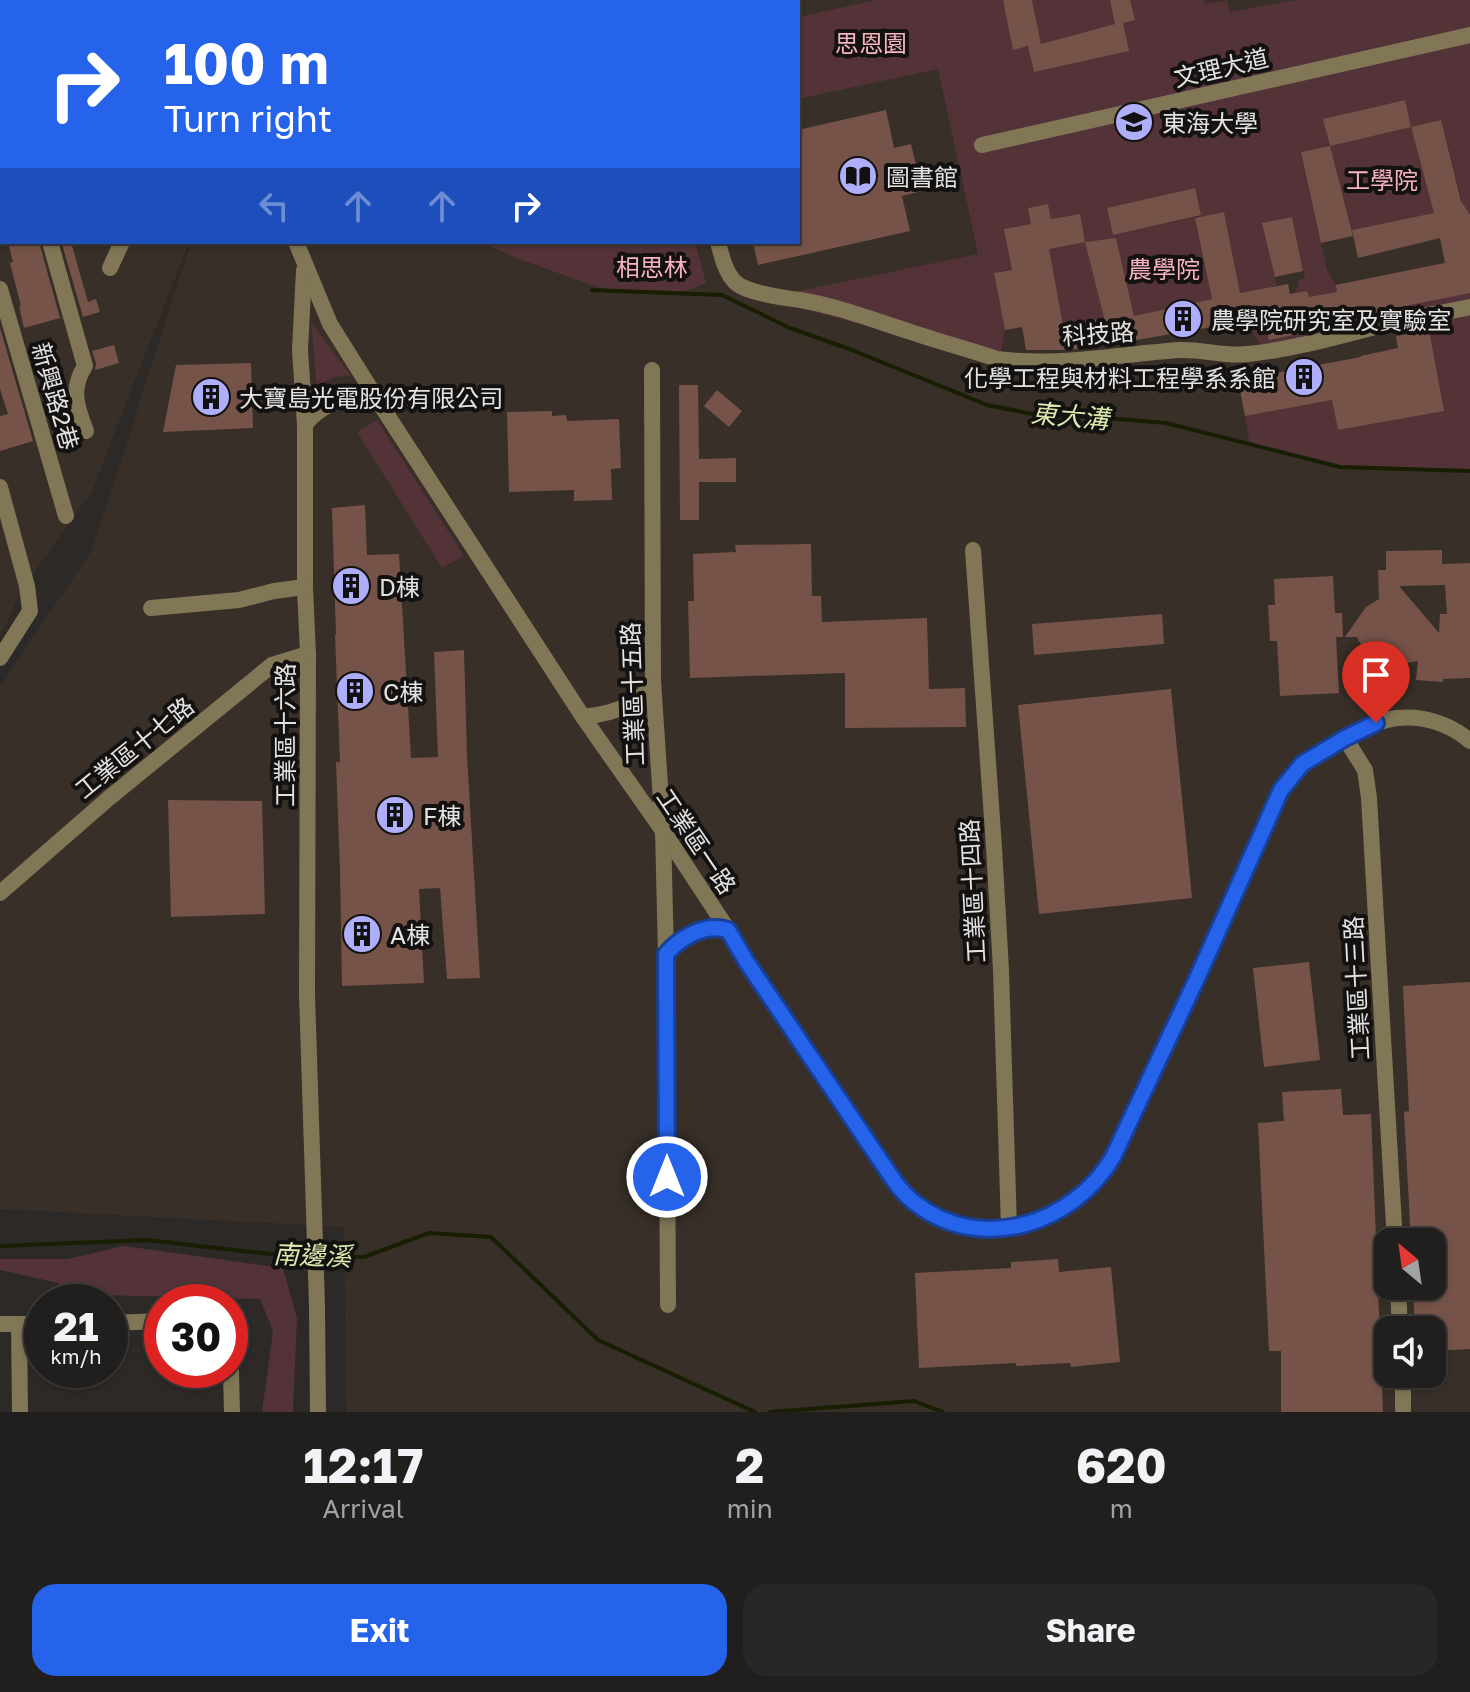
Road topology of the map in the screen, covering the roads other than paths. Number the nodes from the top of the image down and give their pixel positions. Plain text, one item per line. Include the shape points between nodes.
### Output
1 (1470, 35) edge
2 (982, 145) dead end
3 (51, 244) edge
4 (121, 244) edge
5 (297, 244) edge
6 (718, 244) edge
7 (304, 264) junction
8 (110, 268) dead end
9 (0, 289) edge
10 (1470, 307) edge
11 (652, 370) dead end
12 (374, 393) junction
13 (305, 425) junction
14 (86, 431) dead end
15 (0, 487) edge
16 (66, 516) dead end
17 (973, 550) dead end
18 (305, 587) junction
19 (151, 608) dead end
20 (308, 654) junction
21 (0, 658) edge
22 (653, 680) junction
23 (583, 717) junction
24 (1345, 738) junction
25 (1470, 741) edge
26 (663, 831) junction
27 (0, 893) edge
28 (728, 930) junction
29 (666, 954) junction
30 (1009, 1228) junction
31 (1394, 1228) edge
32 (668, 1305) dead end
33 (0, 1315) edge
34 (0, 1324) edge
35 (19, 1325) junction
36 (24, 1325) edge
37 (231, 1388) edge
38 (1403, 1388) edge
39 (1403, 1409) dead end
40 (20, 1412) edge
41 (232, 1412) edge
42 (318, 1412) edge

1 - 2 street, 文理大道
3 - 14 street via 85,366 78,377 76,406
4 - 8 street
5 - 7 street, 工業區一路
6 - 10 street, 科技路 via 735,282 1015,361 1184,350 1242,355
7 - 12 street, 工業區一路 via 330,324
7 - 13 street, 工業區十六路 via 300,350
9 - 16 street, 新興路2巷
11 - 22 street, 工業區十五路
12 - 13 street via 343,398 316,412
12 - 23 street, 工業區一路
13 - 18 street, 工業區十六路
15 - 21 street via 30,611
17 - 30 street, 工業區十四路 via 1000,939
18 - 19 street
18 - 20 street, 工業區十六路
20 - 27 street, 工業區十七路 via 272,665
20 - 42 street, 工業區十六路 via 307,994
22 - 23 street via 634,702 607,715
22 - 26 street, 工業區十五路
23 - 26 street, 工業區一路
24 - 25 street, 工業區一路 via 1397,718 1423,719
24 - 30 street, 工業區一路 via 1302,764 1281,790 1102,1176 1056,1212
24 - 31 street, 工業區十三路 via 1365,770 1369,798
26 - 28 street, 工業區一路
26 - 29 street, 工業區十五路
28 - 29 street via 691,934
28 - 30 street, 工業區一路 via 913,1202 955,1223
29 - 32 street, 工業區十五路
33 - 35 street
34 - 35 street
35 - 36 street
35 - 40 street
37 - 41 street
38 - 39 street

